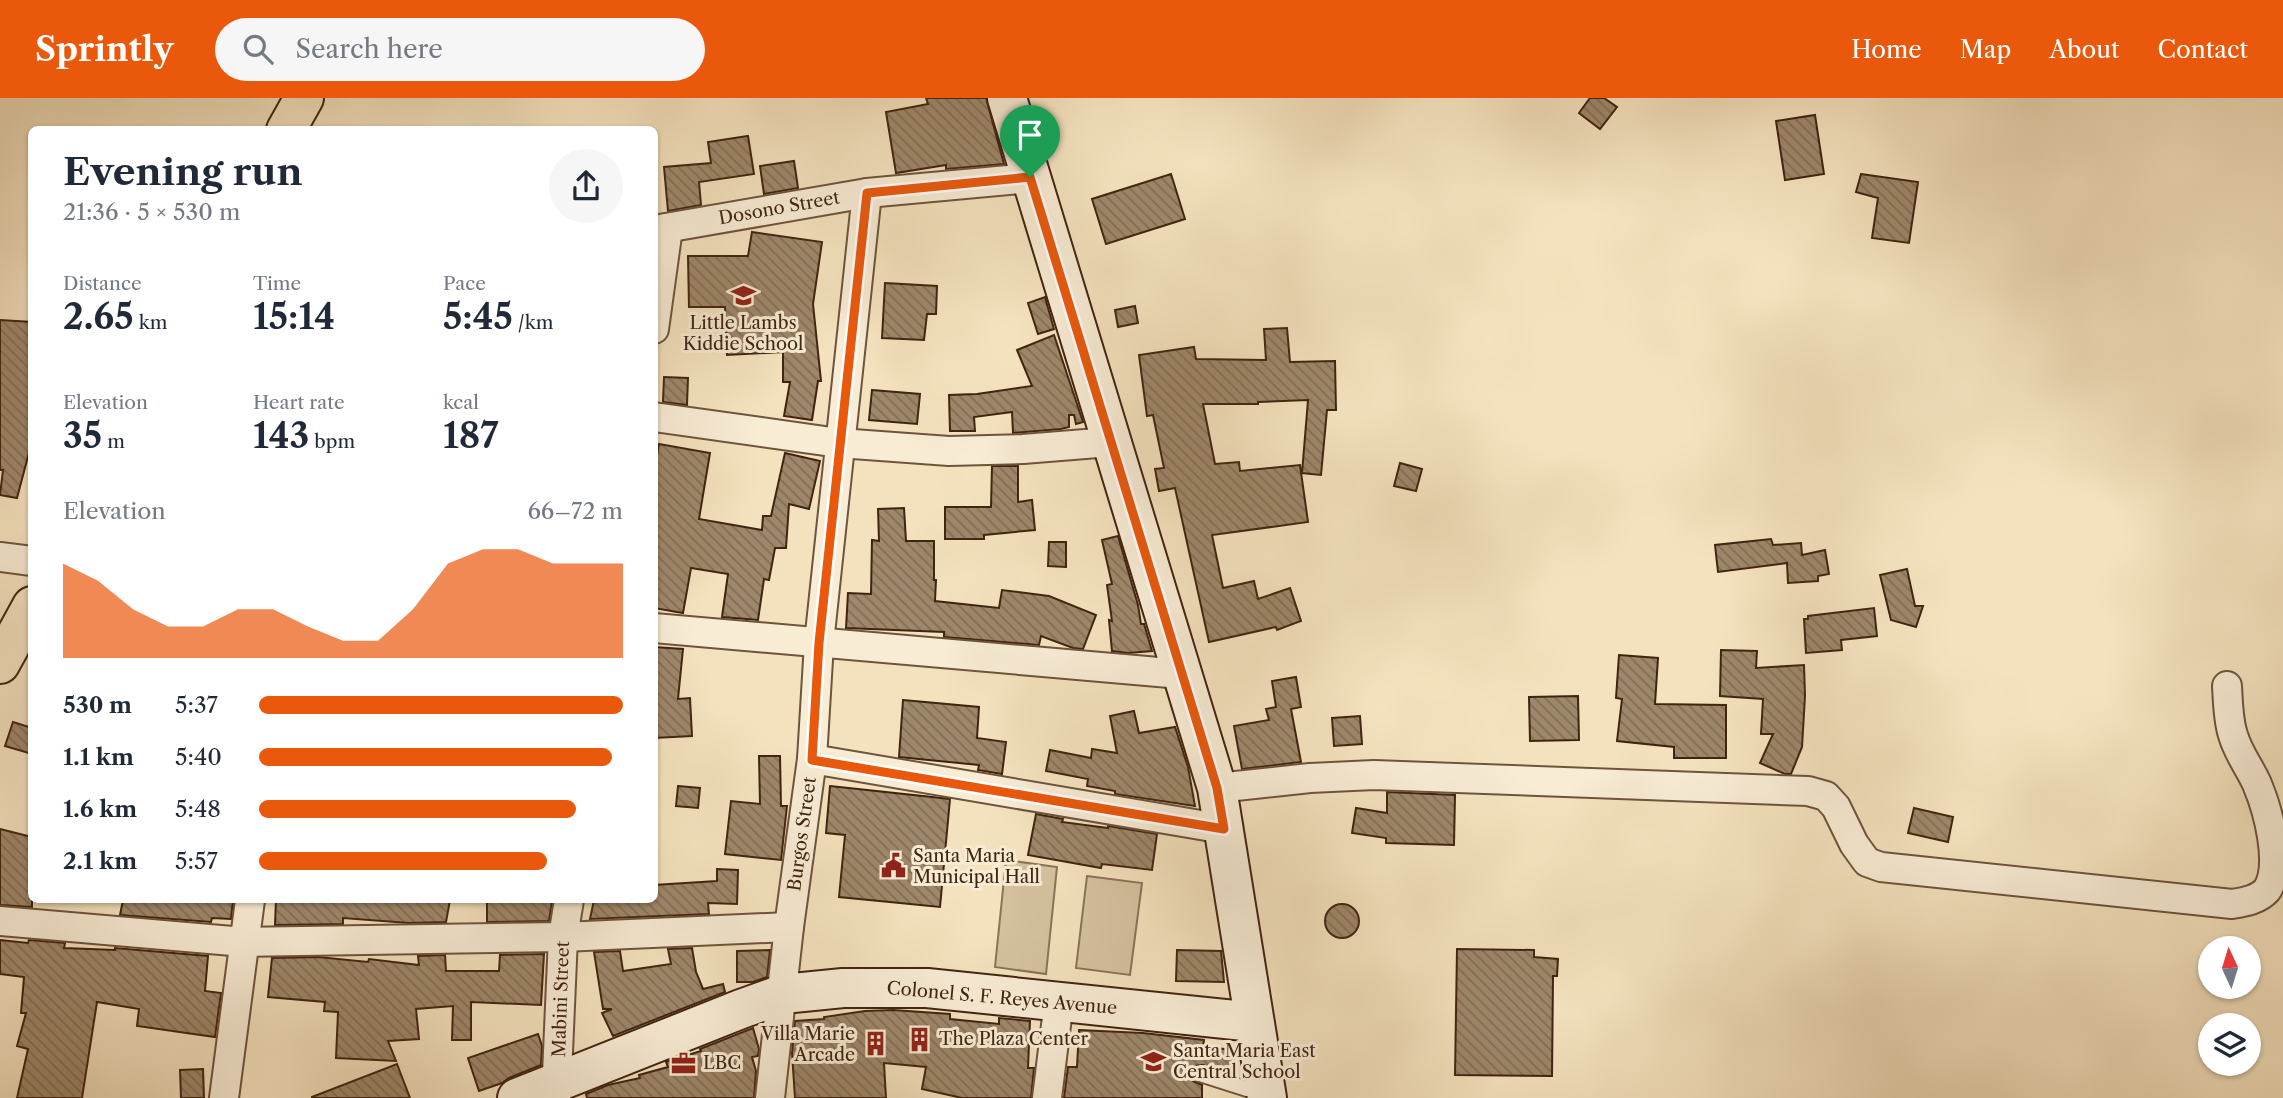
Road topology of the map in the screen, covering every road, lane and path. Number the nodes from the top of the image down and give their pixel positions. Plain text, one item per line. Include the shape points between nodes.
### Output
1 (304, 98) edge
2 (1007, 98) edge
3 (288, 126) edge
4 (1030, 177) junction
5 (867, 193) junction
6 (661, 229) edge
7 (658, 272) edge
8 (658, 417) edge
9 (1110, 442) junction
10 (839, 443) junction
11 (0, 557) edge
12 (28, 560) edge
13 (28, 613) edge
14 (658, 628) edge
15 (819, 643) junction
16 (0, 664) edge
17 (1181, 674) junction
18 (2227, 686) dead end
19 (812, 760) junction
20 (1217, 788) junction
21 (1224, 829) junction
22 (250, 903) edge
23 (569, 903) edge
24 (0, 921) edge
25 (789, 927) junction
26 (563, 937) junction
27 (244, 942) junction
28 (783, 994) junction
29 (1059, 1001) junction
30 (1254, 1022) junction
31 (1200, 1074) dead end
32 (557, 1090) edge
33 (1266, 1092) edge
34 (223, 1098) edge
35 (517, 1098) edge
36 (771, 1098) edge
37 (1047, 1098) edge

1 - 3 highway
2 - 4 main road
4 - 5 street, Dosono Street
4 - 9 main road
5 - 6 street, Dosono Street
5 - 10 street, Burgos Street
6 - 7 street
8 - 10 street
9 - 10 street via 949,451
9 - 17 main road
10 - 15 street, Burgos Street
11 - 12 street
13 - 16 highway
14 - 15 street
15 - 17 street
15 - 19 street, Burgos Street
17 - 20 main road
18 - 20 street via 2232,735 2257,784 2275,854 2267,890 2252,900 2232,904 1881,867 1867,862 1826,796 1808,790 1374,775
19 - 21 street
19 - 25 street, Burgos Street
20 - 21 main road
21 - 30 main road
22 - 27 street
23 - 26 street, Mabini Street
24 - 27 street
25 - 26 street
25 - 28 street, Burgos Street
26 - 27 street
26 - 32 street, Mabini Street
27 - 34 street
28 - 29 main road, Colonel S. F. Reyes Avenue via 927,988
28 - 32 main road, Colonel S. F. Reyes Avenue
28 - 36 street, Burgos Street
29 - 30 main road, Colonel S. F. Reyes Avenue
29 - 37 street
30 - 33 main road
31 - 33 lane
32 - 35 main road, Colonel S. F. Reyes Avenue

